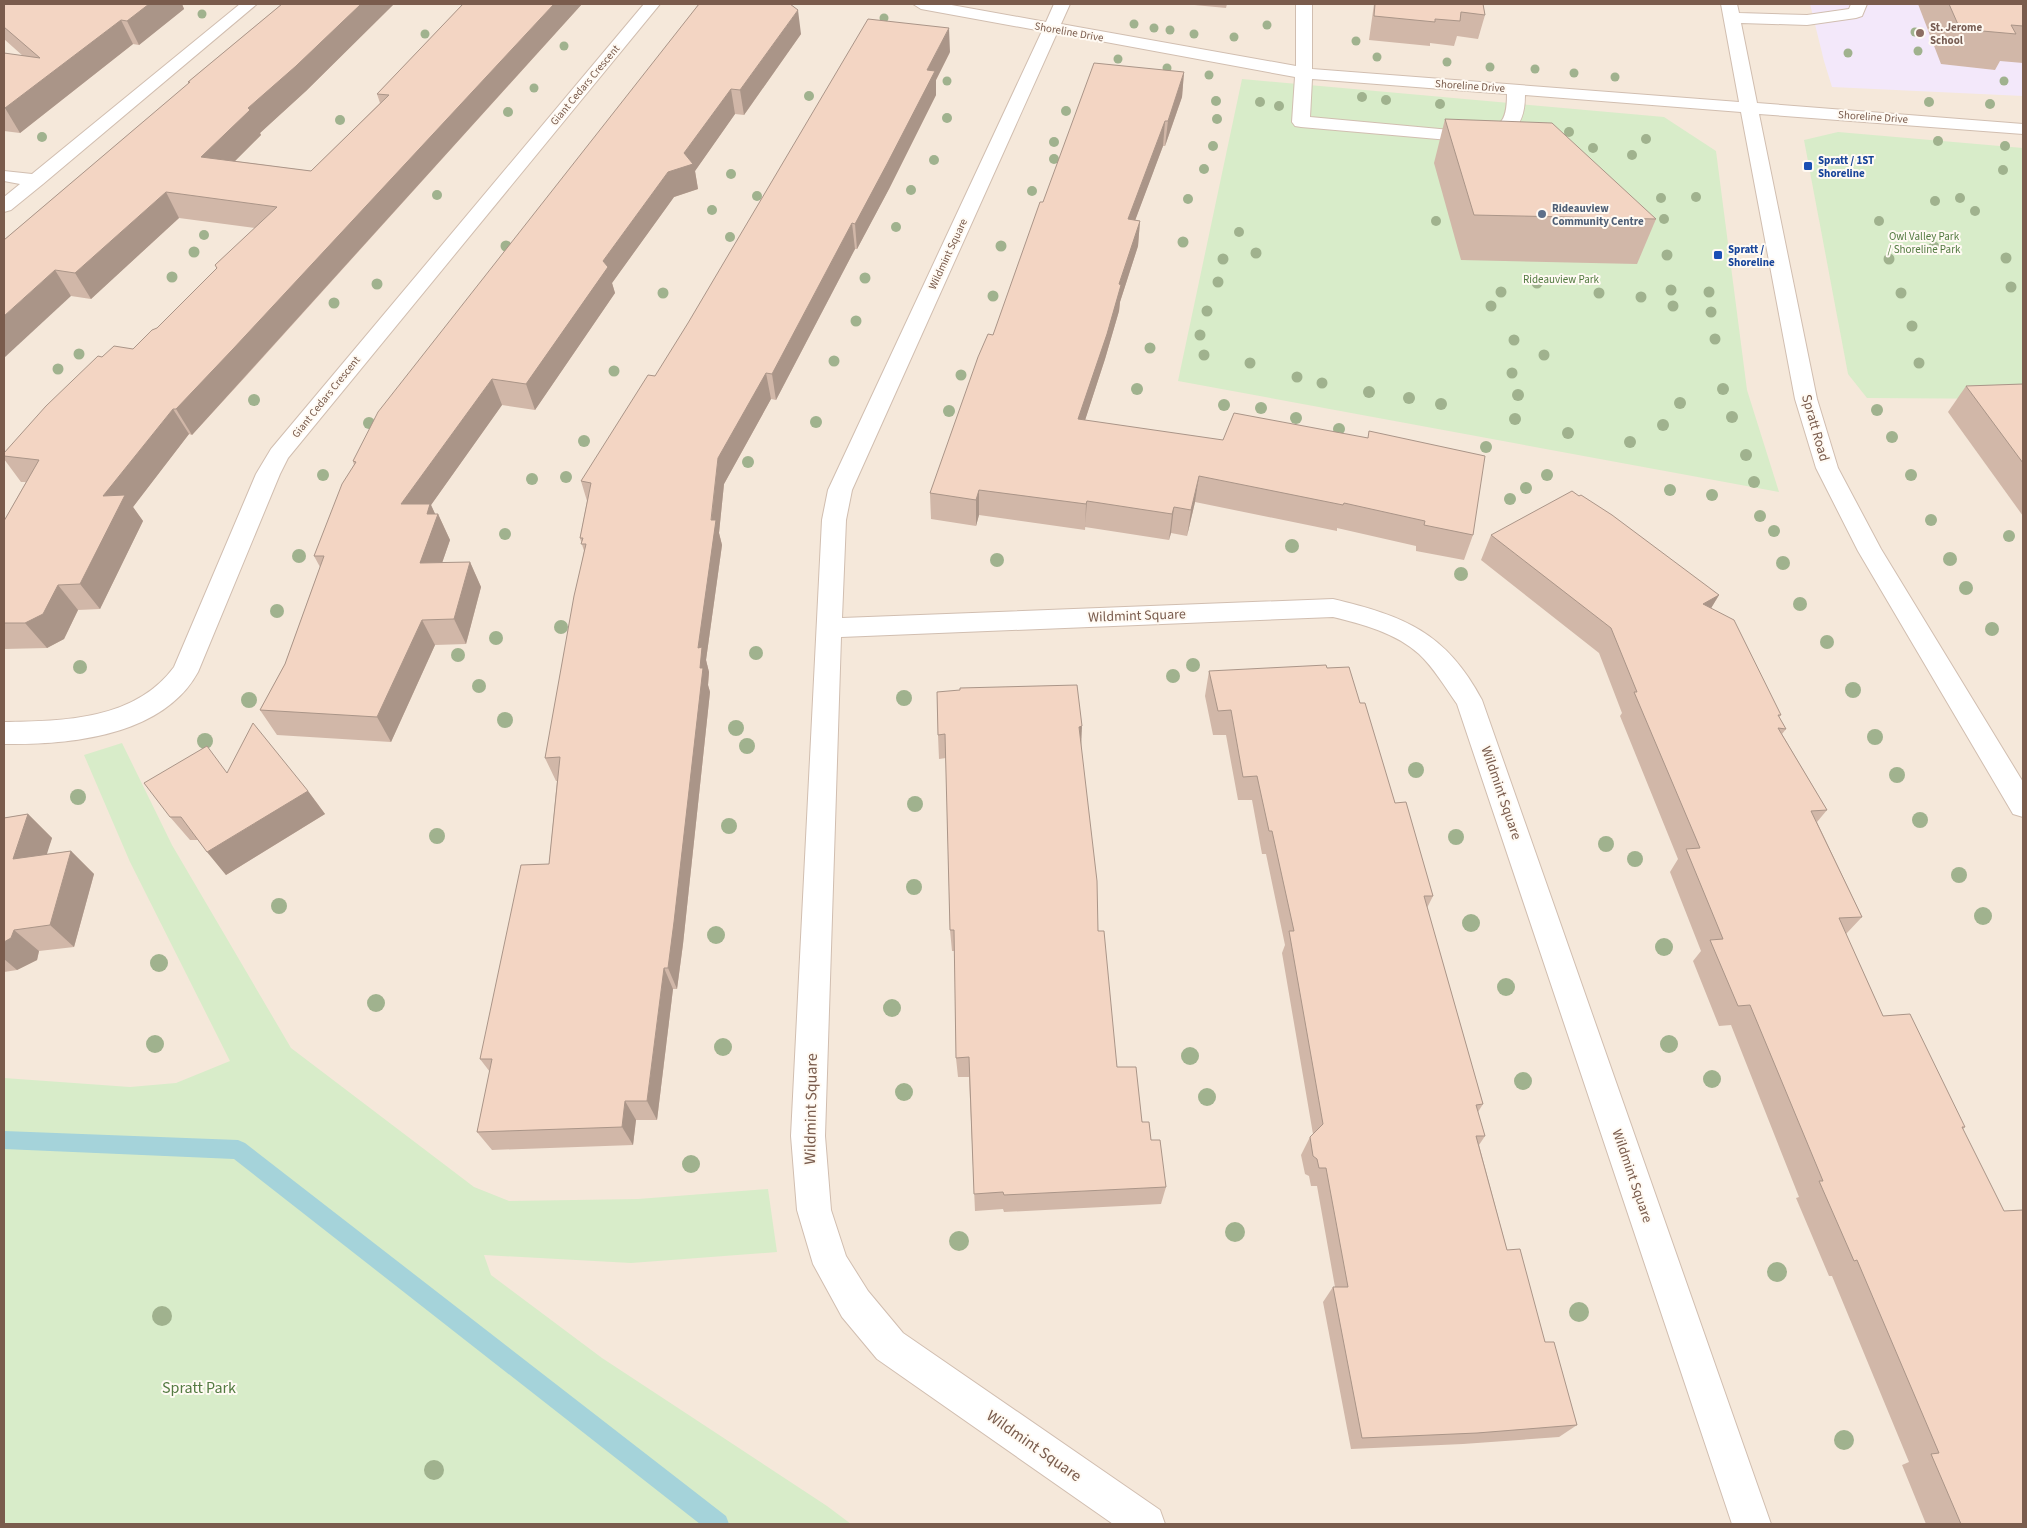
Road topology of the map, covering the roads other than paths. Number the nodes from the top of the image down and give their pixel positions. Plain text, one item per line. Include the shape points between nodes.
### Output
1 (249, 4) edge
2 (652, 4) edge
3 (921, 4) edge
4 (1062, 4) edge
5 (1304, 4) edge
6 (1859, 4) edge
7 (1731, 11) edge
8 (1051, 28) junction
9 (1304, 73) junction
10 (1516, 90) junction
11 (1751, 108) junction
12 (2023, 129) edge
13 (4, 176) edge
14 (36, 180) junction
15 (4, 206) edge
16 (829, 628) junction
17 (4, 733) edge
18 (2023, 806) edge
19 (1146, 1524) edge
20 (1752, 1524) edge

1 - 14 street
2 - 17 street, Giant Cedars Crescent via 279,454 185,672 171,690 147,706 91,726 64,732
3 - 8 street, Shoreline Drive
4 - 8 street, Wildmint Square
5 - 9 street
6 - 7 street via 1856,13 1807,20
7 - 11 street, Spratt Road
8 - 9 street, Shoreline Drive
8 - 16 street, Wildmint Square via 840,490 834,520
9 - 10 street, Shoreline Drive
9 - 10 street via 1301,122 1472,137 1502,132 1509,127 1515,118
10 - 11 street, Shoreline Drive
11 - 12 street, Shoreline Drive
11 - 18 street, Spratt Road via 1806,399 1827,468 1870,551
13 - 14 street
14 - 15 street
16 - 19 street, Wildmint Square via 808,1136 814,1210 831,1264 854,1304 890,1346
16 - 20 street, Wildmint Square via 1333,608 1364,615 1428,647 1469,700

